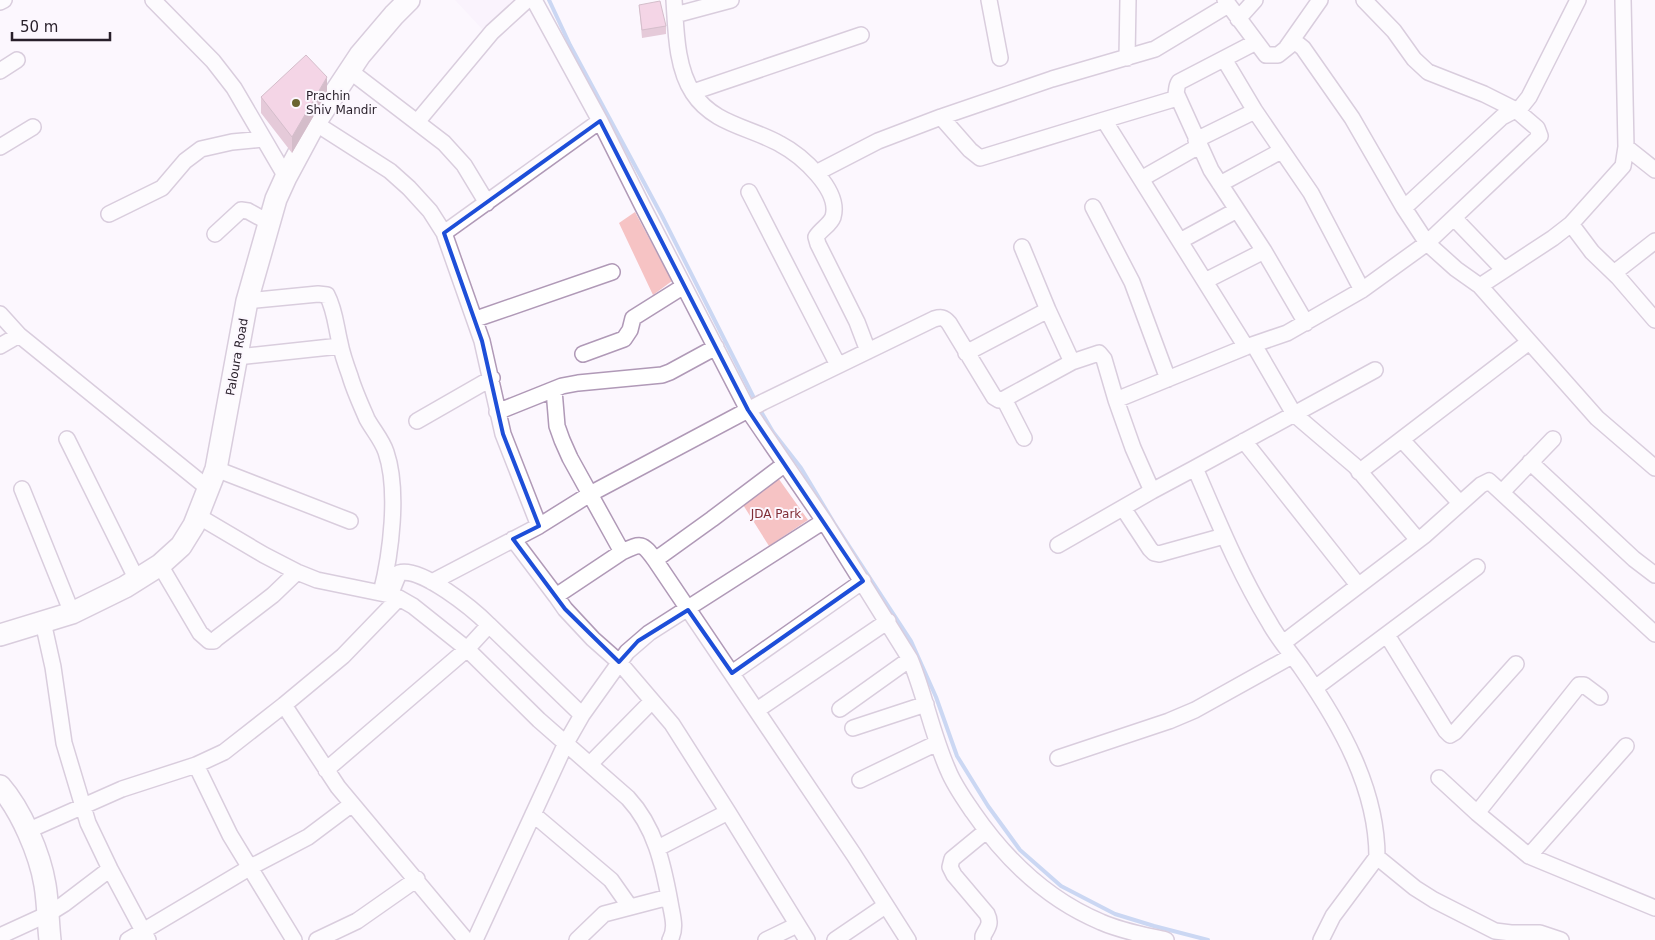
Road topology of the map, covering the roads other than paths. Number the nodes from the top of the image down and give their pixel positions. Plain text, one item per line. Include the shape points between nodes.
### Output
1 (4, 0) edge
2 (153, 0) edge
3 (409, 0) edge
4 (526, 0) edge
5 (534, 0) edge
6 (731, 0) edge
7 (989, 0) edge
8 (1128, 0) edge
9 (1255, 0) edge
10 (1320, 0) edge
11 (1364, 0) edge
12 (1578, 0) edge
13 (1622, 0) edge
14 (0, 2) edge
15 (1227, 2) edge
16 (675, 7) edge
17 (1238, 19) junction
18 (861, 35) dead end
19 (1256, 42) junction
20 (1287, 47) junction
21 (1000, 58) dead end
22 (1127, 58) junction
23 (1224, 59) junction
24 (17, 60) dead end
25 (0, 71) edge
26 (350, 71) junction
27 (693, 92) junction
28 (1177, 95) junction
29 (1516, 110) junction
30 (1254, 111) junction
31 (941, 117) junction
32 (1104, 120) junction
33 (600, 121) junction
34 (418, 122) junction
35 (315, 123) junction
36 (33, 127) dead end
37 (262, 139) junction
38 (1197, 143) junction
39 (0, 147) edge
40 (1626, 147) junction
41 (1281, 152) junction
42 (1655, 170) edge
43 (816, 173) junction
44 (286, 177) junction
45 (1141, 179) junction
46 (1220, 184) junction
47 (749, 192) dead end
48 (487, 202) junction
49 (1093, 206) dead end
50 (1404, 208) junction
51 (1238, 210) junction
52 (108, 214) dead end
53 (1454, 218) junction
54 (268, 222) junction
55 (1571, 224) junction
56 (215, 234) dead end
57 (444, 234) junction
58 (1180, 241) junction
59 (1655, 241) edge
60 (1427, 243) junction
61 (1022, 247) dead end
62 (1264, 250) junction
63 (1504, 270) junction
64 (612, 272) dead end
65 (1614, 273) junction
66 (1204, 281) junction
67 (684, 286) junction
68 (1480, 286) junction
69 (1362, 290) junction
70 (247, 301) junction
71 (1048, 310) junction
72 (0, 314) edge
73 (476, 319) junction
74 (1655, 320) edge
75 (1306, 323) junction
76 (19, 335) junction
77 (1529, 342) junction
78 (0, 346) edge
79 (340, 346) junction
80 (1250, 346) junction
81 (716, 347) junction
82 (868, 350) junction
83 (966, 353) junction
84 (583, 354) dead end
85 (237, 357) junction
86 (1072, 362) junction
87 (838, 365) junction
88 (1375, 370) dead end
89 (492, 378) junction
90 (1168, 379) junction
91 (554, 390) junction
92 (1004, 399) junction
93 (1116, 400) junction
94 (754, 407) junction
95 (498, 412) junction
96 (1294, 414) junction
97 (417, 421) dead end
98 (1024, 438) dead end
99 (1553, 439) dead end
100 (67, 440) dead end
101 (1402, 440) junction
102 (1244, 441) junction
103 (1530, 462) junction
104 (785, 464) junction
105 (1195, 468) junction
106 (1655, 468) edge
107 (1360, 472) junction
108 (213, 479) junction
109 (22, 489) dead end
110 (1152, 491) junction
111 (1502, 492) junction
112 (590, 494) junction
113 (1460, 503) junction
114 (1123, 508) junction
115 (198, 516) junction
116 (350, 521) dead end
117 (824, 521) junction
118 (539, 526) junction
119 (1224, 536) junction
120 (513, 539) junction
121 (1418, 540) junction
122 (1058, 545) dead end
123 (622, 552) junction
124 (655, 560) junction
125 (160, 565) junction
126 (1477, 567) dead end
127 (297, 572) junction
128 (1655, 575) edge
129 (137, 580) junction
130 (862, 581) junction
131 (432, 582) junction
132 (1358, 585) junction
133 (390, 595) junction
134 (556, 596) junction
135 (688, 610) junction
136 (72, 613) junction
137 (888, 621) junction
138 (43, 622) junction
139 (489, 625) junction
140 (1655, 634) edge
141 (0, 635) edge
142 (1387, 635) junction
143 (1283, 643) junction
144 (467, 649) junction
145 (1292, 656) junction
146 (910, 659) junction
147 (619, 662) junction
148 (1516, 664) dead end
149 (732, 673) junction
150 (1315, 688) junction
151 (1600, 697) dead end
152 (652, 701) junction
153 (926, 704) junction
154 (284, 705) junction
155 (840, 709) dead end
156 (757, 710) junction
157 (582, 715) junction
158 (853, 728) dead end
159 (566, 743) junction
160 (937, 743) junction
161 (1626, 746) dead end
162 (1058, 758) dead end
163 (590, 764) junction
164 (196, 765) junction
165 (326, 770) junction
166 (1439, 778) dead end
167 (860, 780) dead end
168 (0, 786) edge
169 (352, 804) junction
170 (84, 806) junction
171 (728, 812) junction
172 (1477, 813) junction
173 (533, 814) junction
174 (27, 831) junction
175 (986, 831) junction
176 (658, 848) junction
177 (1376, 856) junction
178 (1529, 856) junction
179 (249, 868) junction
180 (110, 870) junction
181 (417, 879) junction
182 (669, 897) junction
183 (885, 906) junction
184 (630, 907) junction
185 (1655, 908) edge
186 (48, 914) junction
187 (797, 925) junction
188 (145, 935) edge
189 (0, 936) edge
190 (50, 940) edge
191 (128, 940) edge
192 (294, 940) edge
193 (317, 940) edge
194 (466, 940) edge
195 (475, 940) edge
196 (577, 940) edge
197 (670, 940) edge
198 (766, 940) edge
199 (807, 940) edge
200 (835, 940) edge
201 (908, 940) edge
202 (983, 940) edge
203 (1166, 940) edge
204 (1320, 940) edge
205 (1561, 940) edge

1 - 14 street
2 - 37 street via 234,88
3 - 26 main road, Paloura Road
4 - 34 street via 492,32
5 - 33 street
6 - 16 street
7 - 21 street
8 - 22 street
9 - 17 street
10 - 20 street
11 - 29 street via 1428,72
12 - 29 street via 1529,97
13 - 40 street
15 - 17 street
15 - 22 street via 1162,46
16 - 27 street via 681,57
17 - 19 street
18 - 27 street
19 - 20 street via 1266,55 1278,55
19 - 23 street
20 - 50 street via 1293,43 1303,48 1352,118
22 - 31 street via 1052,78
23 - 28 street via 1179,82
23 - 30 street
24 - 25 street
26 - 34 street
26 - 35 main road, Paloura Road
27 - 43 street via 718,117 782,145
28 - 32 street
28 - 38 street
29 - 50 street via 1502,117
29 - 53 street via 1537,128 1540,136
30 - 38 street
30 - 41 street
31 - 32 street via 980,158
31 - 43 street via 878,141
32 - 45 street
33 - 48 street
33 - 67 street
34 - 48 street via 455,153
35 - 44 main road, Paloura Road
35 - 57 street via 390,171 430,211
36 - 39 street
37 - 44 street
37 - 52 street via 201,150 185,160 162,188
38 - 45 street
38 - 46 street
40 - 42 street
40 - 55 street via 1623,166
41 - 46 street
41 - 69 street via 1311,193
43 - 82 street via 824,182 834,206 830,222 816,237 818,244
44 - 54 main road, Paloura Road
45 - 58 street
46 - 51 street
47 - 87 street
48 - 57 street
49 - 90 street via 1132,282
50 - 60 street
51 - 58 street
51 - 62 street
53 - 60 street
53 - 63 street
54 - 56 street via 241,210
54 - 70 main road, Paloura Road
55 - 63 street
55 - 65 street via 1592,252
57 - 73 street
58 - 66 street
59 - 65 street
60 - 68 street
60 - 69 street
61 - 71 street
62 - 66 street
62 - 75 street
63 - 68 street
64 - 73 street
65 - 74 street
66 - 80 street
67 - 81 street
67 - 84 street via 634,318 624,339
68 - 77 street
69 - 75 street
70 - 79 street via 327,295
70 - 85 main road, Paloura Road
71 - 83 street
71 - 86 street
72 - 76 street
73 - 89 street
75 - 80 street
76 - 78 street
76 - 108 street
77 - 101 street
77 - 106 street via 1597,418
79 - 85 street
79 - 133 street via 367,418 386,450 391,474 386,572
80 - 90 street
80 - 96 street
81 - 91 street via 662,375 578,383
81 - 94 street
82 - 83 street via 940,317 949,323
82 - 87 street
83 - 92 street via 994,397
85 - 108 main road, Paloura Road
86 - 92 street
86 - 93 street via 1094,353 1102,355
87 - 94 street
88 - 96 street
89 - 95 street
89 - 97 street
90 - 93 street
91 - 95 street
91 - 112 street via 557,426
92 - 98 street
93 - 110 street
94 - 104 street
94 - 112 street
95 - 118 street via 503,434
96 - 102 street
96 - 107 street
99 - 103 street
100 - 129 street
101 - 107 street
101 - 113 street
102 - 105 street
102 - 132 street
103 - 111 street
103 - 128 street
104 - 117 street
104 - 124 street
105 - 110 street
105 - 119 street
107 - 121 street
108 - 115 main road, Paloura Road
108 - 116 street
109 - 136 street
110 - 114 street
111 - 113 street via 1489,481 1485,482
111 - 140 street
112 - 118 street
112 - 123 street
113 - 121 street
114 - 119 street via 1154,553
114 - 122 street
115 - 125 main road, Paloura Road via 181,546
115 - 127 street
117 - 130 street
117 - 135 street
118 - 120 street
119 - 143 street
120 - 131 street
120 - 134 street
121 - 132 street
123 - 124 street via 638,545 644,546
123 - 134 street
124 - 135 street
125 - 127 street via 200,633 209,641 218,638 273,595
125 - 129 main road, Paloura Road
126 - 142 street
127 - 133 street via 317,580
129 - 136 main road, Paloura Road
130 - 137 street
130 - 149 street
131 - 133 street via 399,573
131 - 139 street via 465,603
132 - 143 street
133 - 144 street via 426,615
133 - 154 street via 354,646
134 - 147 street via 564,609
135 - 147 street via 638,641
135 - 149 street
136 - 138 main road, Paloura Road
137 - 146 street
137 - 156 street
138 - 141 main road, Paloura Road
138 - 170 street via 64,743
139 - 144 street
139 - 157 street
142 - 148 street via 1450,735
142 - 150 street
143 - 145 street
144 - 159 street
144 - 165 street
145 - 150 street
145 - 162 street via 1195,710
146 - 153 street
146 - 155 street
147 - 152 street
147 - 157 street
149 - 156 street
150 - 177 street via 1335,720 1364,782 1374,821
151 - 172 street via 1579,685
152 - 163 street
152 - 171 street via 688,748
153 - 158 street
153 - 160 street
154 - 164 street via 224,752
154 - 165 street
156 - 183 street
157 - 159 street
159 - 163 street
159 - 173 street
160 - 167 street
160 - 175 street via 949,772
161 - 178 street
163 - 176 street via 640,810
164 - 170 street via 122,789
164 - 179 street
165 - 169 street
166 - 172 street
168 - 174 main road
169 - 179 street via 316,832
169 - 181 street
170 - 174 street
170 - 180 street via 93,835
171 - 176 street
171 - 187 street
172 - 178 street
173 - 184 street via 611,880
173 - 195 street
174 - 186 main road via 42,873
175 - 202 street via 950,862 954,874 990,920
175 - 203 street via 1014,864 1067,905 1122,930
176 - 182 street
177 - 204 street
177 - 205 street via 1434,900 1495,931 1540,933
178 - 185 street
179 - 188 street
179 - 192 street
180 - 186 street
180 - 188 street
181 - 193 street via 357,921
181 - 194 street
182 - 184 street
182 - 197 street via 674,923 674,934
183 - 200 street
183 - 201 street
184 - 196 street via 604,914
186 - 189 street
186 - 190 main road
187 - 198 street
187 - 199 street
188 - 191 street

